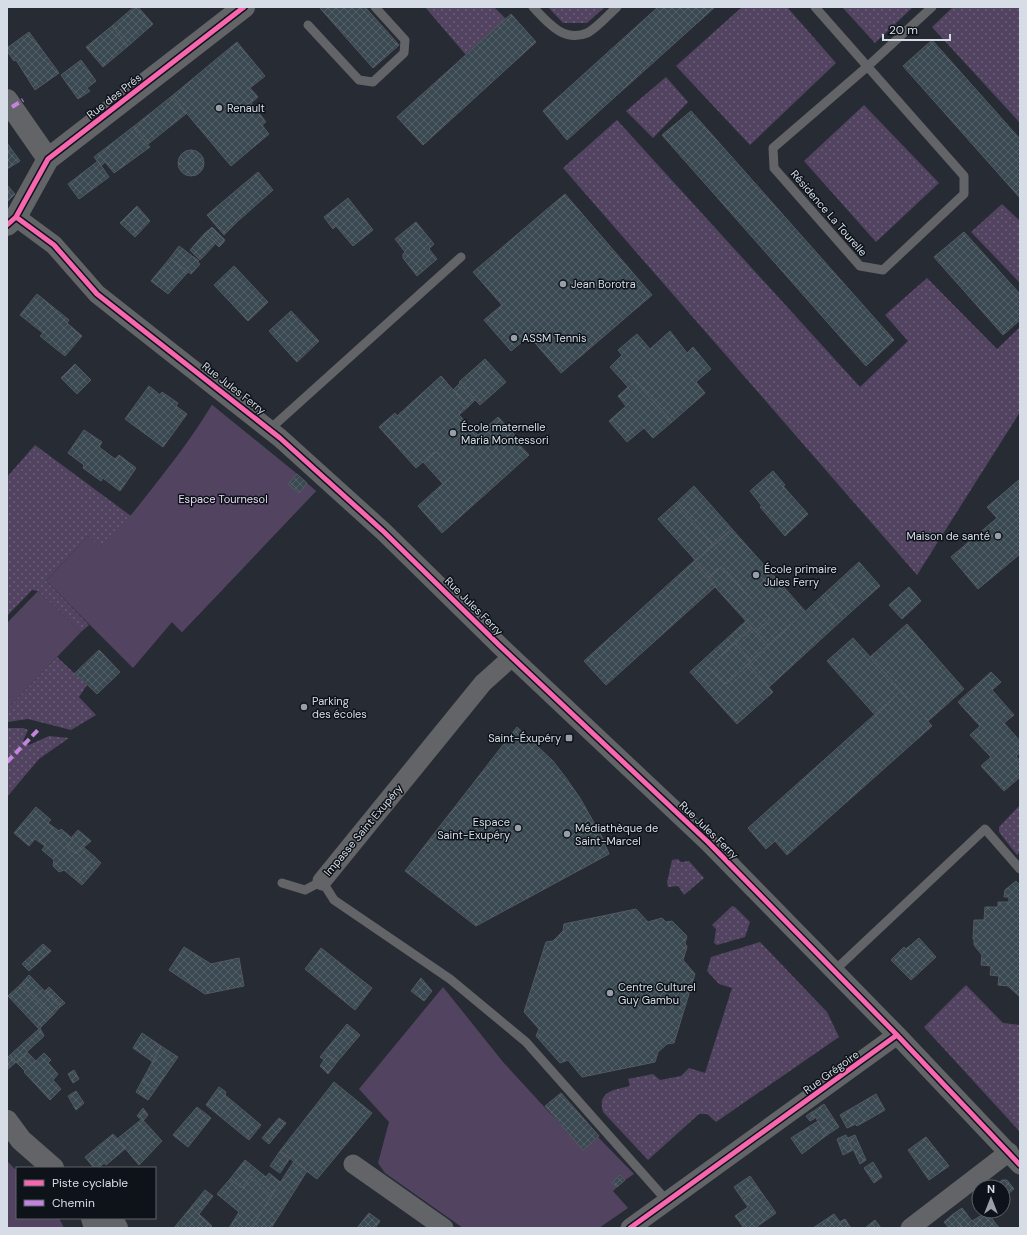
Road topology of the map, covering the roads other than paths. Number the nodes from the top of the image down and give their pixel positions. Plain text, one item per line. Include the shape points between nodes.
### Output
1 (244, 7) edge
2 (375, 7) edge
3 (533, 7) edge
4 (617, 7) edge
5 (815, 7) edge
6 (932, 7) edge
7 (308, 25) dead end
8 (868, 66) junction
9 (7, 100) edge
10 (48, 159) junction
11 (11, 221) edge
12 (461, 257) dead end
13 (270, 429) junction
14 (512, 657) junction
15 (1020, 869) edge
16 (322, 881) junction
17 (282, 883) dead end
18 (834, 971) junction
19 (897, 1035) junction
20 (7, 1121) edge
21 (1014, 1158) edge
22 (353, 1164) dead end
23 (52, 1167) edge
24 (667, 1201) junction
25 (112, 1219) edge
26 (116, 1228) edge
27 (444, 1228) edge
28 (630, 1228) edge
29 (910, 1228) edge

1 - 10 street, Rue des Prés
2 - 7 lane via 406,40 404,53 373,82 359,80
3 - 4 lane via 550,27 571,37 587,33
5 - 8 lane, Résidence La Tourelle
6 - 8 lane, Résidence La Tourelle
8 - 8 lane, Résidence La Tourelle via 773,148 774,168 860,266 883,270 964,194 964,176
9 - 10 street
10 - 11 street, Rue des Prés
11 - 13 street, Rue Jules Ferry via 54,245 97,294
12 - 13 lane
13 - 14 street, Rue Jules Ferry via 384,532
14 - 16 street, Impasse Saint Exupéry via 483,683
14 - 18 street, Rue Jules Ferry via 708,842
15 - 18 lane via 985,829
16 - 17 lane via 305,890
16 - 24 lane, Impasse Saint Exupéry via 334,900 450,979 526,1042
18 - 19 street, Rue Jules Ferry
19 - 21 street
19 - 24 street, Rue Grégoire
20 - 23 street via 21,1140
21 - 29 street
22 - 27 street
24 - 28 street, Rue Grégoire
25 - 26 street

